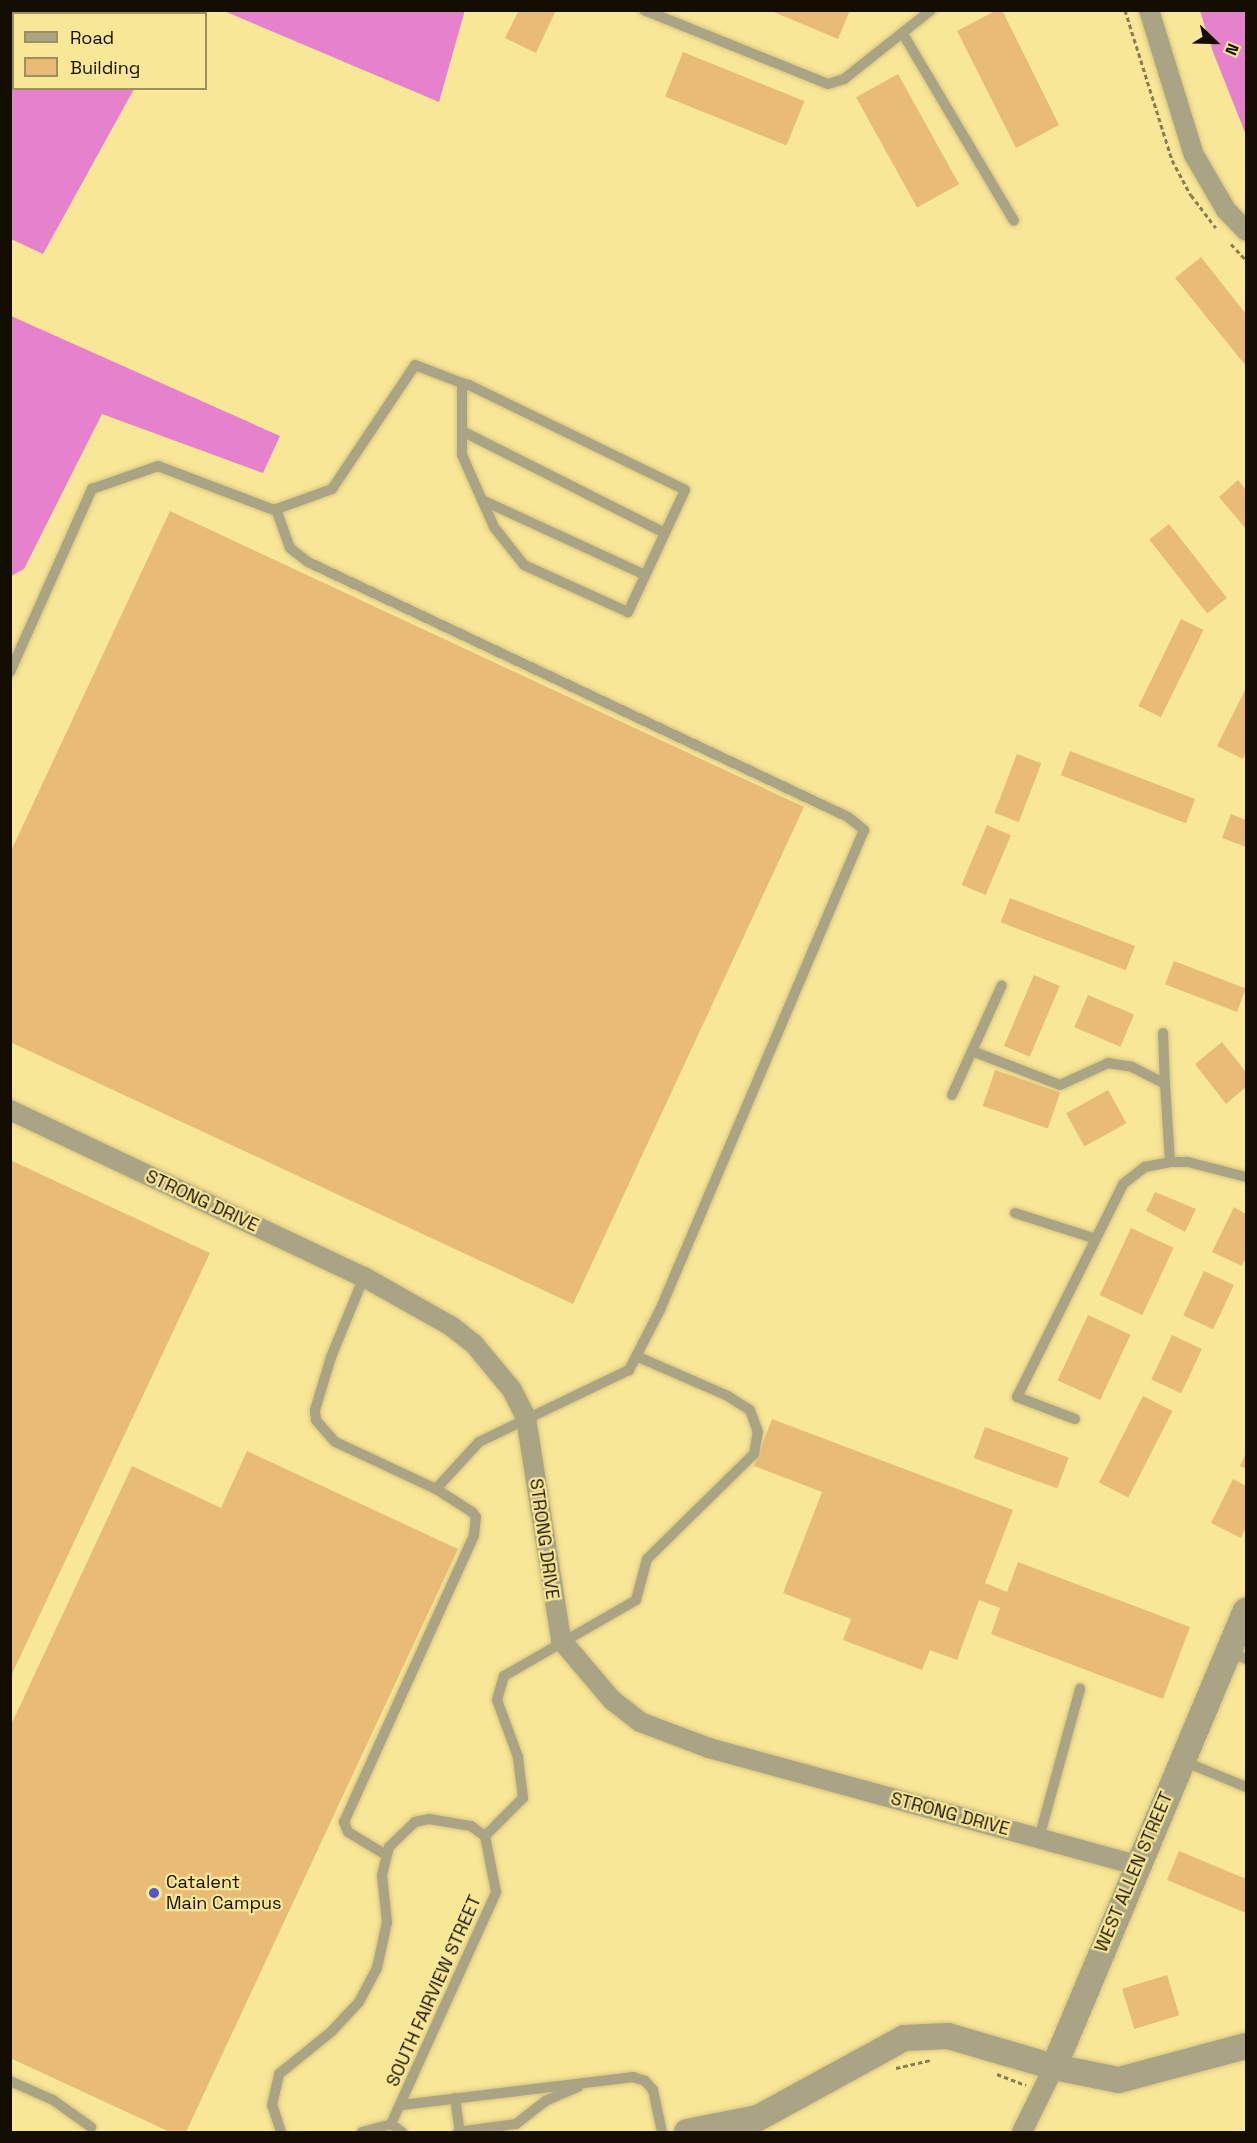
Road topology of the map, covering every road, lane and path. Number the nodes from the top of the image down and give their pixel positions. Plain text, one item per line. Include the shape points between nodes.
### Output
1 (644, 10) edge
2 (931, 10) edge
3 (1149, 10) edge
4 (903, 34) junction
5 (1014, 221) dead end
6 (1246, 231) edge
7 (462, 383) junction
8 (462, 431) junction
9 (482, 500) junction
10 (276, 509) junction
11 (665, 532) junction
12 (645, 575) junction
13 (10, 672) edge
14 (1002, 985) dead end
15 (1163, 1033) dead end
16 (972, 1051) junction
17 (1165, 1084) junction
18 (952, 1095) dead end
19 (10, 1110) edge
20 (1170, 1161) junction
21 (1246, 1177) edge
22 (1016, 1213) dead end
23 (1093, 1238) junction
24 (364, 1277) junction
25 (636, 1356) junction
26 (526, 1418) junction
27 (1075, 1419) dead end
28 (436, 1490) junction
29 (1246, 1611) edge
30 (561, 1640) junction
31 (1238, 1655) edge
32 (1080, 1689) dead end
33 (1182, 1761) junction
34 (1246, 1787) edge
35 (486, 1836) junction
36 (1039, 1838) junction
37 (386, 1855) junction
38 (1136, 1865) junction
39 (1246, 2046) edge
40 (940, 2058) dead end
41 (1053, 2067) junction
42 (892, 2070) dead end
43 (991, 2070) dead end
44 (10, 2081) edge
45 (585, 2084) junction
46 (1041, 2092) junction
47 (455, 2098) junction
48 (402, 2105) junction
49 (391, 2124) junction
50 (91, 2127) dead end
51 (459, 2132) edge
52 (281, 2133) edge
53 (362, 2133) edge
54 (402, 2133) edge
55 (662, 2133) edge
56 (687, 2133) edge
57 (1022, 2133) edge

1 - 4 lane via 828,84 844,79
2 - 4 lane
3 - 6 street via 1194,155 1226,210
4 - 5 lane
7 - 8 lane
7 - 10 lane via 415,365 332,489
7 - 11 lane via 685,490
8 - 9 lane via 462,455
8 - 11 lane
9 - 12 lane
9 - 12 lane via 494,527 524,566 628,612
10 - 13 lane via 158,466 92,489
10 - 25 lane via 290,548 308,562 848,817 864,830 660,1310
11 - 12 lane
14 - 16 lane
15 - 17 lane
16 - 17 lane via 1060,1084 1107,1063 1132,1067
16 - 18 lane
17 - 20 lane
19 - 24 street, STRONG DRIVE
20 - 21 lane
20 - 23 lane via 1145,1167 1128,1179
22 - 23 lane
23 - 27 lane via 1017,1397
24 - 26 street, STRONG DRIVE via 451,1326 474,1344 512,1390
24 - 28 lane via 331,1357 315,1410 316,1420 335,1442
25 - 26 lane via 629,1370
25 - 30 lane via 728,1396 750,1410 758,1432 754,1454 647,1558 636,1600
26 - 28 lane via 479,1442
26 - 30 street, STRONG DRIVE
28 - 37 lane via 472,1512 476,1517 474,1535 344,1822 348,1832
29 - 31 street, WEST ALLEN STREET
30 - 35 lane via 504,1676 499,1685 497,1700 518,1757 523,1798
30 - 36 street, STRONG DRIVE via 612,1700 656,1731
31 - 33 street, WEST ALLEN STREET
32 - 36 lane
33 - 34 lane
33 - 38 street, WEST ALLEN STREET
35 - 37 lane via 471,1826 429,1819 405,1829
35 - 48 lane, SOUTH FAIRVIEW STREET via 496,1892
36 - 38 street, STRONG DRIVE
37 - 52 lane via 382,1875 387,1922 377,1968 359,2002 331,2032 279,2074 272,2105
38 - 41 street, WEST ALLEN STREET
39 - 41 street via 1119,2080
40 - 42 path
41 - 46 street, WEST ALLEN STREET
41 - 56 street via 948,2036 904,2038 758,2118
43 - 46 path
44 - 50 lane via 53,2100
45 - 47 lane
45 - 51 lane via 545,2101 516,2124
45 - 55 lane via 633,2078 645,2081 653,2090
46 - 57 street, WEST ALLEN STREET
47 - 48 lane
47 - 51 lane
48 - 49 lane, SOUTH FAIRVIEW STREET
49 - 53 lane
49 - 54 lane

